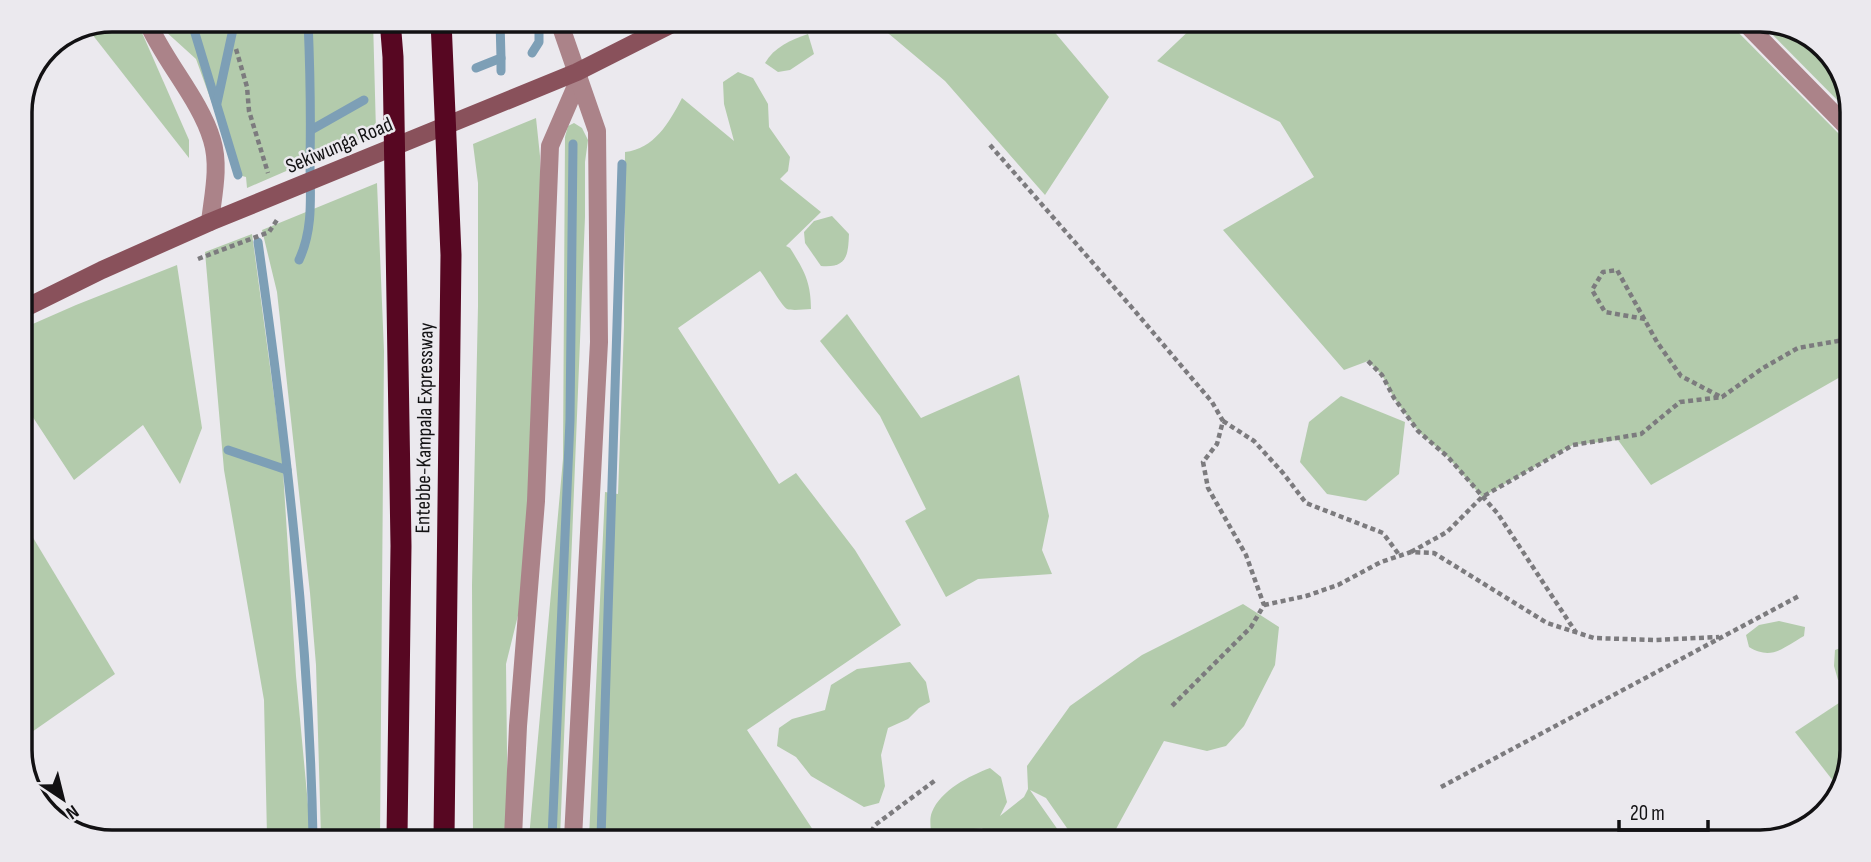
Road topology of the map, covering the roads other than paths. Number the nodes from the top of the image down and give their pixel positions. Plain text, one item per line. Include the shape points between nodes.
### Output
1 (152, 32) edge
2 (391, 32) edge
3 (441, 32) edge
4 (562, 32) edge
5 (657, 32) edge
6 (1754, 32) edge
7 (573, 76) junction
8 (1839, 119) edge
9 (210, 222) junction
10 (32, 305) edge
11 (397, 830) edge
12 (444, 830) edge
13 (513, 830) edge
14 (573, 830) edge

1 - 9 street via 213,141 216,169
2 - 11 highway, Entebbe-Kampala Expressway via 401,546
3 - 12 highway, Entebbe-Kampala Expressway via 451,255
4 - 7 street
5 - 7 main road, Sekiwunga Road
6 - 8 street
7 - 9 main road, Sekiwunga Road
7 - 13 street via 550,146 536,501
7 - 14 street via 597,131 599,342
9 - 10 main road, Sekiwunga Road

